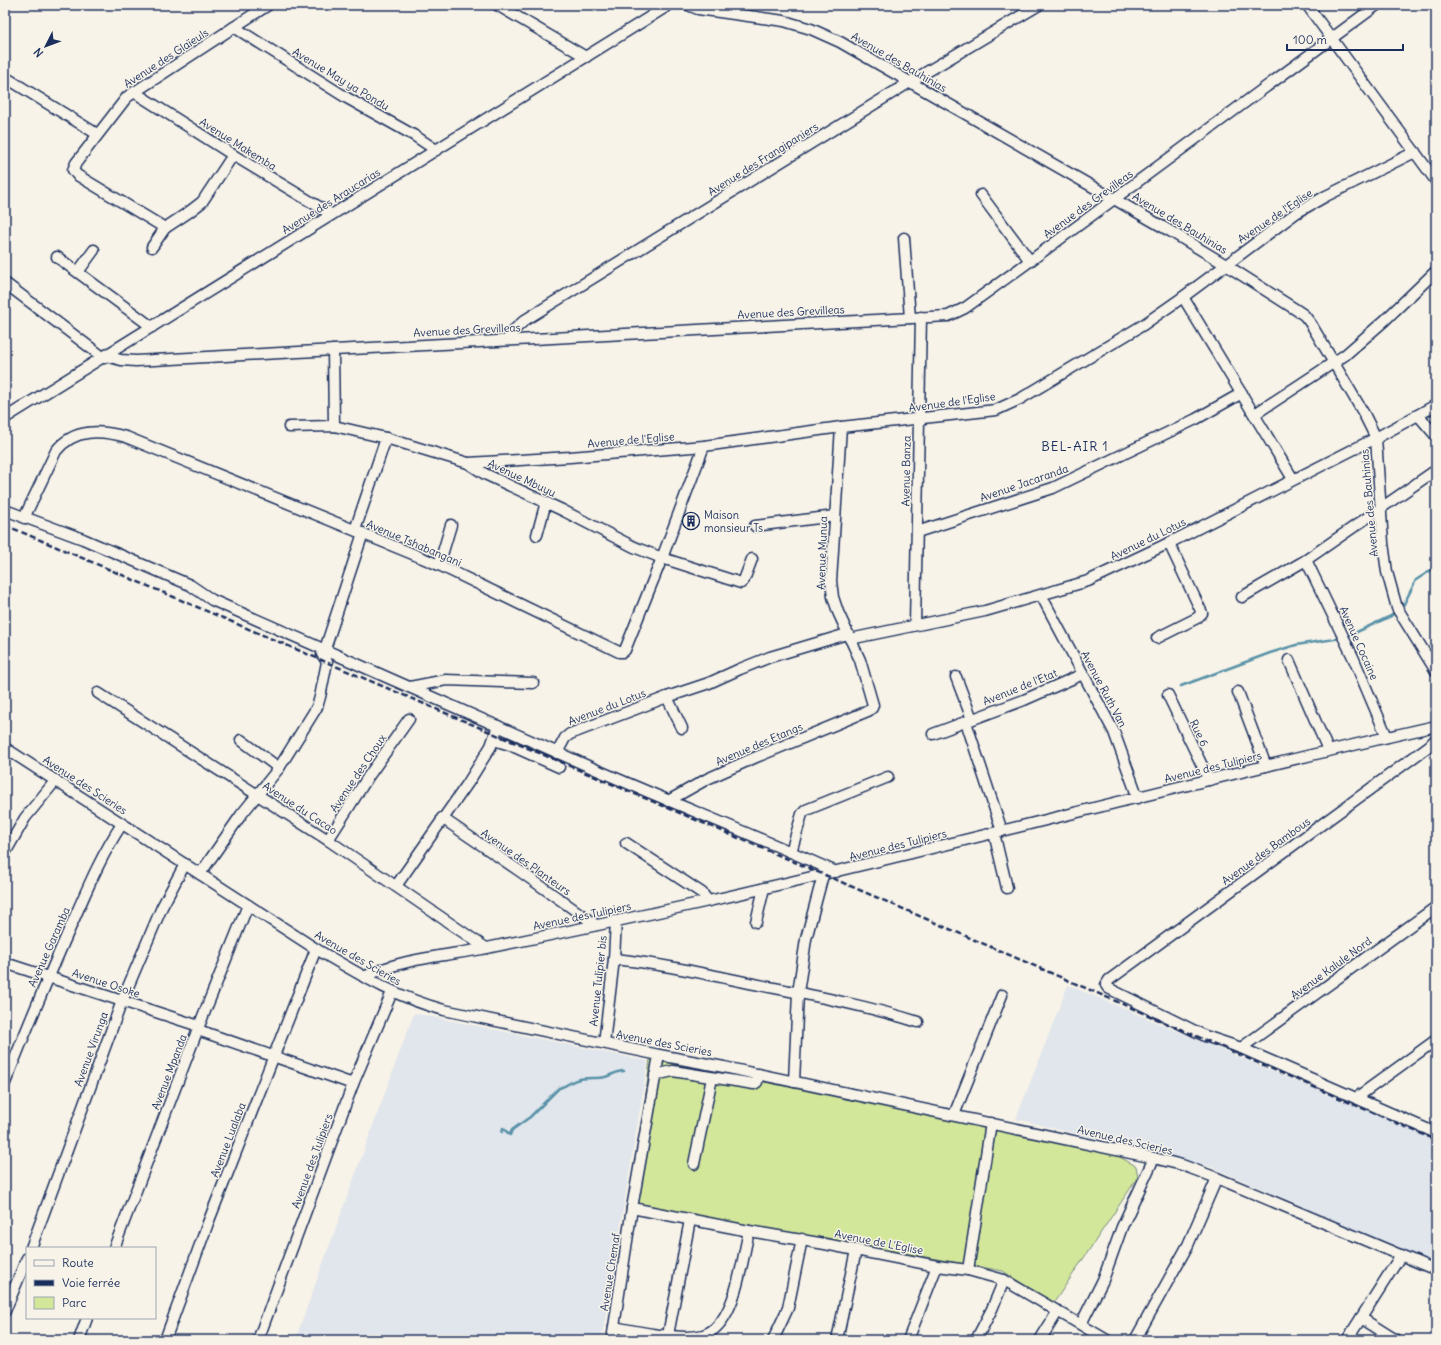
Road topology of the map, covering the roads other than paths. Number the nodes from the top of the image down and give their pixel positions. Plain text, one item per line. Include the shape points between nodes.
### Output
1 (268, 5) edge
2 (498, 5) edge
3 (669, 5) edge
4 (688, 5) edge
5 (1039, 5) edge
6 (1307, 5) edge
7 (1377, 5) edge
8 (234, 28) junction
9 (1332, 38) junction
10 (586, 57) junction
11 (5, 77) edge
12 (910, 82) junction
13 (134, 92) junction
14 (97, 134) junction
15 (436, 150) junction
16 (1415, 152) junction
17 (232, 155) junction
18 (1436, 181) edge
19 (981, 195) dead end
20 (1115, 199) junction
21 (331, 214) junction
22 (165, 228) junction
23 (904, 238) dead end
24 (152, 247) dead end
25 (94, 250) dead end
26 (57, 256) dead end
27 (1030, 261) junction
28 (1226, 265) junction
29 (1436, 271) edge
30 (78, 272) junction
31 (5, 283) edge
32 (1183, 297) junction
33 (915, 317) junction
34 (152, 327) junction
35 (507, 340) junction
36 (333, 350) junction
37 (105, 357) junction
38 (1334, 363) junction
39 (1242, 393) junction
40 (1436, 405) edge
41 (1255, 414) junction
42 (1418, 415) junction
43 (5, 418) edge
44 (919, 419) junction
45 (334, 426) junction
46 (289, 427) dead end
47 (841, 427) junction
48 (1436, 436) edge
49 (386, 438) junction
50 (1376, 438) junction
51 (704, 446) junction
52 (468, 463) junction
53 (1436, 470) edge
54 (1293, 479) junction
55 (546, 502) junction
56 (1380, 509) junction
57 (5, 510) edge
58 (835, 516) junction
59 (24, 518) junction
60 (451, 525) dead end
61 (755, 526) dead end
62 (359, 532) junction
63 (917, 532) junction
64 (537, 535) dead end
65 (1169, 543) junction
66 (662, 558) junction
67 (752, 559) dead end
68 (1306, 560) junction
69 (439, 565) junction
70 (1042, 595) junction
71 (1242, 597) dead end
72 (915, 625) junction
73 (848, 636) junction
74 (1157, 638) dead end
75 (324, 649) junction
76 (1289, 660) dead end
77 (1436, 671) edge
78 (1083, 674) junction
79 (956, 677) dead end
80 (533, 683) dead end
81 (410, 687) junction
82 (1238, 692) dead end
83 (98, 693) dead end
84 (1168, 696) dead end
85 (666, 697) junction
86 (862, 713) joint
87 (409, 719) dead end
88 (969, 720) junction
89 (498, 726) junction
90 (1436, 726) edge
91 (682, 728) dead end
92 (933, 734) dead end
93 (1387, 737) junction
94 (1436, 739) edge
95 (241, 740) dead end
96 (494, 740) junction
97 (5, 748) edge
98 (1328, 750) junction
99 (556, 752) junction
100 (1266, 766) junction
101 (559, 767) dead end
102 (279, 768) junction
103 (888, 777) dead end
104 (56, 780) junction
105 (1209, 780) junction
106 (258, 795) junction
107 (1138, 798) junction
108 (668, 801) junction
109 (442, 818) junction
110 (122, 824) junction
111 (998, 832) junction
112 (328, 840) junction
113 (626, 843) dead end
114 (791, 852) junction
115 (5, 853) edge
116 (186, 864) junction
117 (836, 872) junction
118 (200, 874) junction
119 (823, 875) junction
120 (396, 886) junction
121 (764, 888) junction
122 (1007, 888) dead end
123 (708, 901) junction
124 (248, 905) junction
125 (1436, 907) edge
126 (616, 921) junction
127 (756, 922) dead end
128 (596, 925) junction
129 (486, 948) junction
130 (316, 949) junction
131 (614, 958) junction
132 (5, 963) edge
133 (48, 977) junction
134 (364, 977) junction
135 (392, 992) junction
136 (798, 993) junction
137 (1002, 995) dead end
138 (122, 1001) junction
139 (918, 1022) dead end
140 (198, 1028) junction
141 (1436, 1040) edge
142 (604, 1043) junction
143 (1241, 1048) junction
144 (659, 1055) junction
145 (274, 1056) junction
146 (655, 1074) junction
147 (759, 1074) junction
148 (712, 1078) junction
149 (794, 1082) junction
150 (5, 1083) edge
151 (353, 1084) junction
152 (1356, 1098) junction
153 (954, 1115) junction
154 (990, 1122) junction
155 (1436, 1133) edge
156 (1154, 1158) junction
157 (694, 1164) dead end
158 (1217, 1178) junction
159 (632, 1208) junction
160 (690, 1220) junction
161 (749, 1231) junction
162 (802, 1239) junction
163 (31, 1247) edge
164 (114, 1247) edge
165 (856, 1250) junction
166 (1401, 1255) junction
167 (26, 1260) edge
168 (937, 1266) junction
169 (968, 1270) junction
170 (1436, 1270) edge
171 (1004, 1280) junction
172 (5, 1311) edge
173 (1058, 1311) junction
174 (1361, 1318) junction
175 (87, 1319) edge
176 (1081, 1324) junction
177 (614, 1327) junction
178 (668, 1336) junction
179 (79, 1340) edge
180 (165, 1340) edge
181 (258, 1340) edge
182 (612, 1340) edge
183 (773, 1340) edge
184 (837, 1340) edge
185 (908, 1340) edge
186 (976, 1340) edge
187 (1040, 1340) edge
188 (1107, 1340) edge
189 (1136, 1340) edge
190 (1347, 1340) edge
191 (1396, 1340) edge

1 - 8 street, Avenue des Glaïeuls
2 - 10 street
3 - 10 street, Avenue des Araucarias
4 - 12 street, Avenue des Bauhinias via 698,9 784,21 811,29 857,50
5 - 12 street, Avenue des Frangipaniers
6 - 9 street
7 - 9 street, Avenue des Grevilleas
8 - 13 street, Avenue des Glaïeuls
8 - 15 street, Avenue May ya Pondu
9 - 16 street
9 - 20 street, Avenue des Grevilleas
10 - 15 street, Avenue des Araucarias
11 - 14 street
12 - 20 street, Avenue des Bauhinias
12 - 35 street, Avenue des Frangipaniers via 526,320 514,329
13 - 14 street, Avenue des Glaïeuls
13 - 17 street, Avenue Makemba
14 - 22 street, Avenue des Glaïeuls via 74,165 74,173
15 - 21 street, Avenue des Araucarias
16 - 18 street
16 - 28 street, Avenue de l'Eglise via 1310,205
17 - 21 street, Avenue Makemba
17 - 22 street via 202,202
19 - 27 street
20 - 27 street, Avenue des Grevilleas
20 - 28 street, Avenue des Bauhinias
21 - 34 street, Avenue des Araucarias
22 - 24 street
23 - 33 street, Avenue Banza
25 - 30 street
26 - 30 street
27 - 33 street, Avenue des Grevilleas via 960,311 948,316
28 - 32 street, Avenue de l'Eglise
28 - 38 street, Avenue des Bauhinias via 1304,316
29 - 38 street via 1384,321
30 - 34 street
31 - 37 street
32 - 39 street
32 - 44 street, Avenue de l'Eglise via 1143,325 1003,407 987,412
33 - 35 street, Avenue des Grevilleas
33 - 44 street, Avenue Banza
34 - 37 street, Avenue des Araucarias
35 - 36 street, Avenue des Grevilleas
36 - 37 street, Avenue des Grevilleas via 136,361
36 - 45 street
37 - 43 street, Avenue des Araucarias
38 - 41 street
38 - 50 street, Avenue des Bauhinias
39 - 41 street
39 - 63 street, Avenue Jacaranda via 1196,419 1054,488
40 - 42 street, Avenue du Lotus
41 - 54 street
42 - 48 street
42 - 50 street, Avenue du Lotus
44 - 47 street, Avenue de l'Eglise
44 - 63 street, Avenue Banza
45 - 46 street, Avenue Mbuyu
45 - 49 street, Avenue Mbuyu
47 - 51 street, Avenue de l'Eglise
47 - 58 street, Avenue Munua
49 - 52 street, Avenue Mbuyu
49 - 62 street
50 - 54 street, Avenue du Lotus
50 - 56 street, Avenue des Bauhinias
51 - 52 street, Avenue de l'Eglise
51 - 66 street, Avenue Tshabangani
52 - 55 street, Avenue Mbuyu via 485,474
53 - 56 street
54 - 65 street, Avenue du Lotus
55 - 64 street
55 - 66 street, Avenue Mbuyu via 634,547
56 - 68 street
56 - 77 street, Avenue des Bauhinias via 1387,572 1394,600
57 - 59 street
58 - 61 street
58 - 73 street, Avenue Munua via 831,581 835,602
59 - 62 street, Avenue Tshabangani via 60,446 78,435 94,432 126,437
59 - 75 street via 83,539 190,584 212,600
60 - 69 street
62 - 69 street, Avenue Tshabangani
62 - 75 street
63 - 72 street, Avenue Banza
65 - 70 street, Avenue du Lotus via 1088,581
65 - 74 street via 1202,613
66 - 67 street, Avenue Mbuyu via 740,583 744,580
66 - 69 street, Avenue Tshabangani via 625,650 621,652
68 - 71 street
68 - 93 street, Avenue Cocaine via 1344,637
70 - 72 street, Avenue du Lotus via 985,611
70 - 78 street, Avenue Ruth Van
72 - 73 street, Avenue du Lotus
73 - 85 street, Avenue du Lotus via 770,657 709,683
73 - 86 street, Avenue Munua via 860,660 873,705
75 - 81 street
75 - 102 street via 322,654 327,662 317,707
76 - 98 street
78 - 88 street, Avenue de l'Etat via 1024,700
78 - 107 street, Avenue Ruth Van via 1116,738
79 - 88 street
80 - 81 street via 446,680
81 - 89 street
82 - 100 street
83 - 106 street, Avenue du Cacao
84 - 105 street, Rue 6
85 - 91 street
85 - 99 street, Avenue du Lotus via 570,734
86 - 108 street, Avenue des Etangs via 707,779
87 - 112 street, Avenue des Choux via 368,776
88 - 92 street, Avenue de l'Etat
88 - 111 street
89 - 96 street
89 - 99 street
90 - 93 street, Avenue des Tulipiers
93 - 98 street, Avenue des Tulipiers
94 - 143 street, Avenue des Bambous via 1109,980 1106,985 1205,1036
95 - 102 street
96 - 101 street
96 - 109 street via 468,783
97 - 104 street, Avenue des Scieries
98 - 100 street, Avenue des Tulipiers
99 - 108 street
100 - 105 street, Avenue des Tulipiers
102 - 106 street
103 - 114 street via 806,810 800,820
104 - 110 street, Avenue des Scieries
104 - 115 street via 24,818
105 - 107 street, Avenue des Tulipiers
106 - 112 street, Avenue du Cacao
106 - 118 street
107 - 111 street, Avenue des Tulipiers
108 - 114 street
109 - 120 street
109 - 128 street, Avenue des Planteurs
110 - 116 street, Avenue des Scieries
110 - 133 street, Avenue Garamba via 99,864
111 - 117 street, Avenue des Tulipiers
111 - 122 street
112 - 120 street, Avenue du Cacao
113 - 123 street via 702,893
114 - 117 street
116 - 118 street, Avenue des Scieries
116 - 138 street, Avenue Virunga via 162,907
117 - 119 street, Avenue des Tulipiers
118 - 124 street, Avenue des Scieries
119 - 121 street, Avenue des Tulipiers
119 - 136 street via 806,939
120 - 129 street, Avenue du Cacao
121 - 123 street, Avenue des Tulipiers
121 - 127 street
123 - 126 street, Avenue des Tulipiers
124 - 130 street, Avenue des Scieries
124 - 140 street, Avenue Mpanda
125 - 143 street, Avenue Kalule Nord
126 - 128 street, Avenue des Tulipiers
126 - 131 street, Avenue Tulipier bis
128 - 129 street, Avenue des Tulipiers
129 - 134 street, Avenue des Tulipiers via 412,961
130 - 134 street, Avenue des Scieries
130 - 145 street, Avenue Lualaba
131 - 136 street
131 - 142 street, Avenue Tulipier bis
132 - 133 street, Avenue Osoke
133 - 138 street, Avenue Osoke
133 - 150 street, Avenue Garamba
134 - 135 street, Avenue des Scieries
135 - 142 street, Avenue des Scieries via 444,1010
135 - 151 street, Avenue des Tulipiers
136 - 139 street via 895,1014
136 - 149 street
137 - 153 street
138 - 140 street, Avenue Osoke
138 - 163 street, Avenue Virunga
140 - 145 street, Avenue Osoke
140 - 164 street, Avenue Mpanda
141 - 152 street
142 - 144 street, Avenue des Scieries
143 - 152 street
144 - 146 street, Avenue Chemaf
144 - 147 street, Avenue des Scieries
145 - 151 street, Avenue Osoke
145 - 180 street, Avenue Lualaba
146 - 148 street via 673,1072
146 - 159 street, Avenue Chemaf
147 - 148 street via 754,1084
147 - 149 street, Avenue des Scieries
148 - 157 street
149 - 153 street, Avenue des Scieries
151 - 181 street, Avenue des Tulipiers
152 - 155 street
153 - 154 street, Avenue des Scieries
154 - 156 street, Avenue des Scieries
154 - 169 street
156 - 158 street, Avenue des Scieries
156 - 176 street via 1122,1227 1103,1280
158 - 166 street, Avenue des Scieries
158 - 189 street via 1188,1246
159 - 160 street, Avenue de L'Eglise
159 - 177 street, Avenue Chemaf
160 - 161 street, Avenue de L'Eglise
160 - 178 street
161 - 162 street, Avenue de L'Eglise
161 - 178 street via 737,1283 725,1318 715,1329 702,1335
162 - 165 street, Avenue de L'Eglise
162 - 183 street via 788,1308
165 - 168 street, Avenue de L'Eglise
165 - 184 street
166 - 170 street, Avenue des Scieries
166 - 174 street
167 - 172 street
168 - 169 street, Avenue de L'Eglise
168 - 185 street
169 - 171 street, Avenue de L'Eglise
171 - 173 street, Avenue de L'Eglise
171 - 186 street
173 - 176 street, Avenue de L'Eglise
173 - 187 street
174 - 190 street
174 - 191 street
175 - 179 street
176 - 188 street, Avenue de L'Eglise
177 - 178 street
177 - 182 street, Avenue Chemaf

